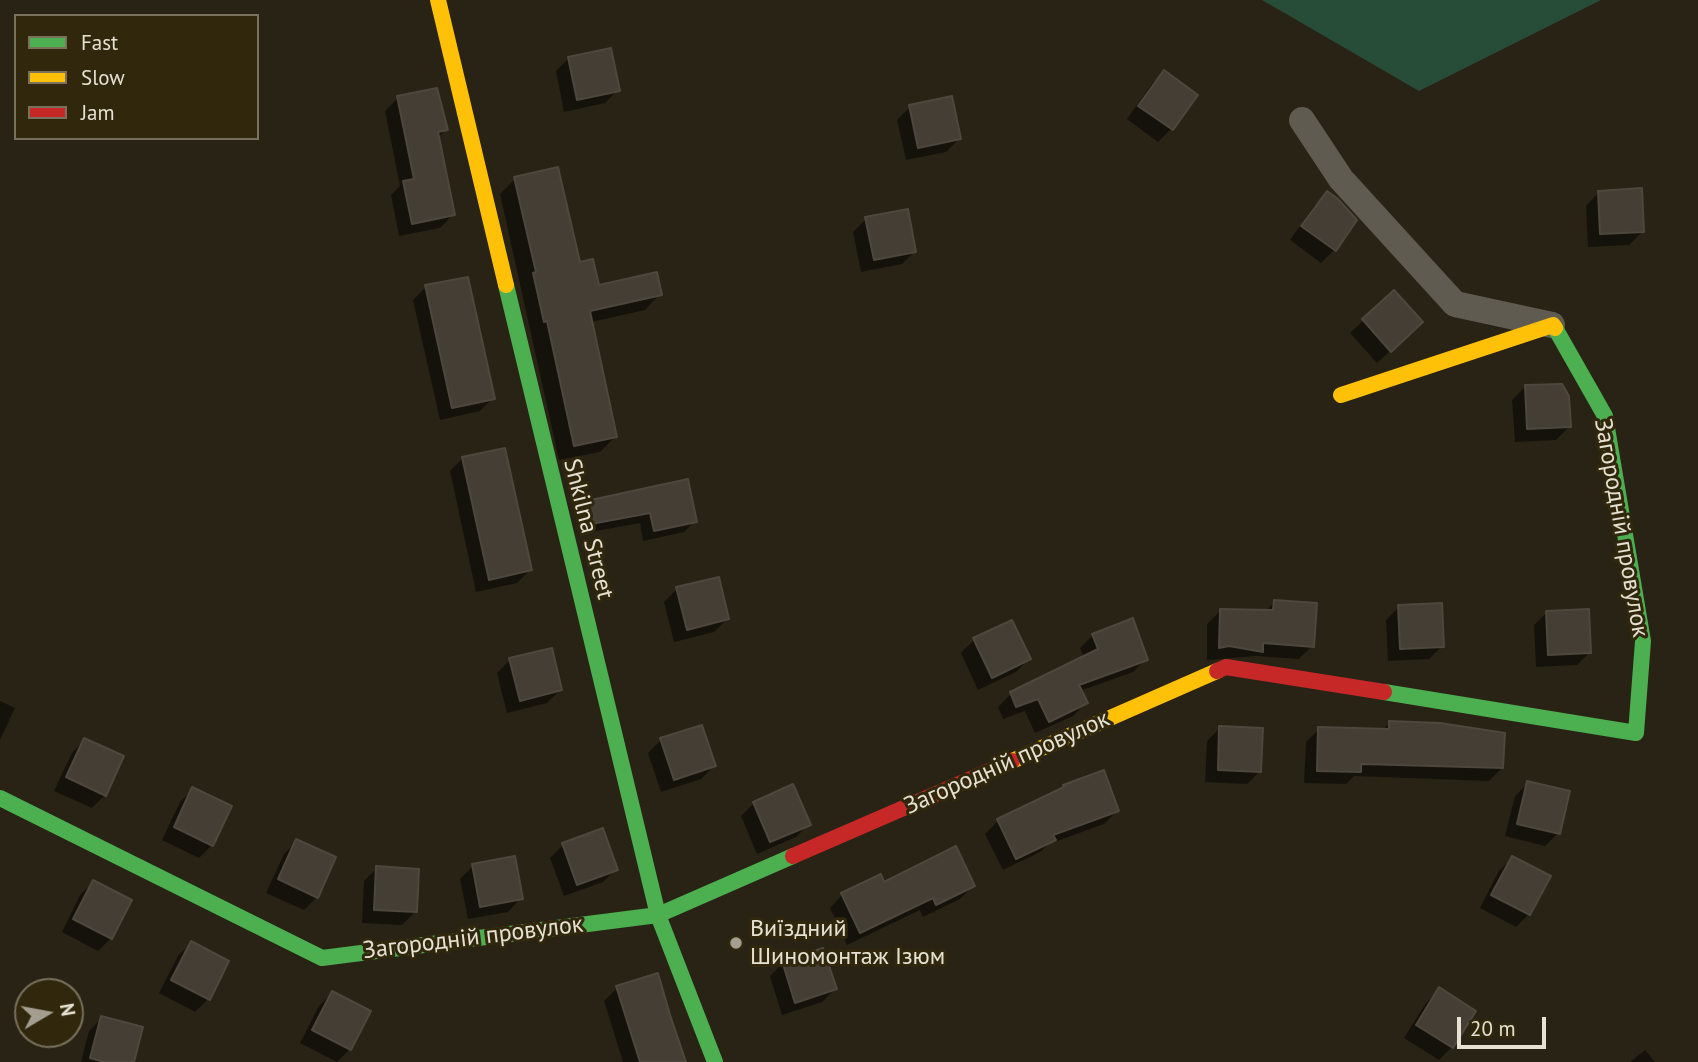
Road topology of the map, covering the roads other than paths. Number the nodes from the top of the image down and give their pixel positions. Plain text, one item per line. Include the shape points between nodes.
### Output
1 (438, 0) edge
2 (1302, 120) dead end
3 (1553, 325) junction
4 (1341, 395) dead end
5 (0, 798) edge
6 (658, 915) junction
7 (715, 1062) edge

1 - 6 street, Shkilna Street
2 - 3 street via 1341,178 1455,304
3 - 4 street
3 - 6 street, Загородній провулок via 1605,416 1643,641 1636,733 1226,667
5 - 6 street, Загородній провулок via 322,958
6 - 7 street, Shkilna Street

